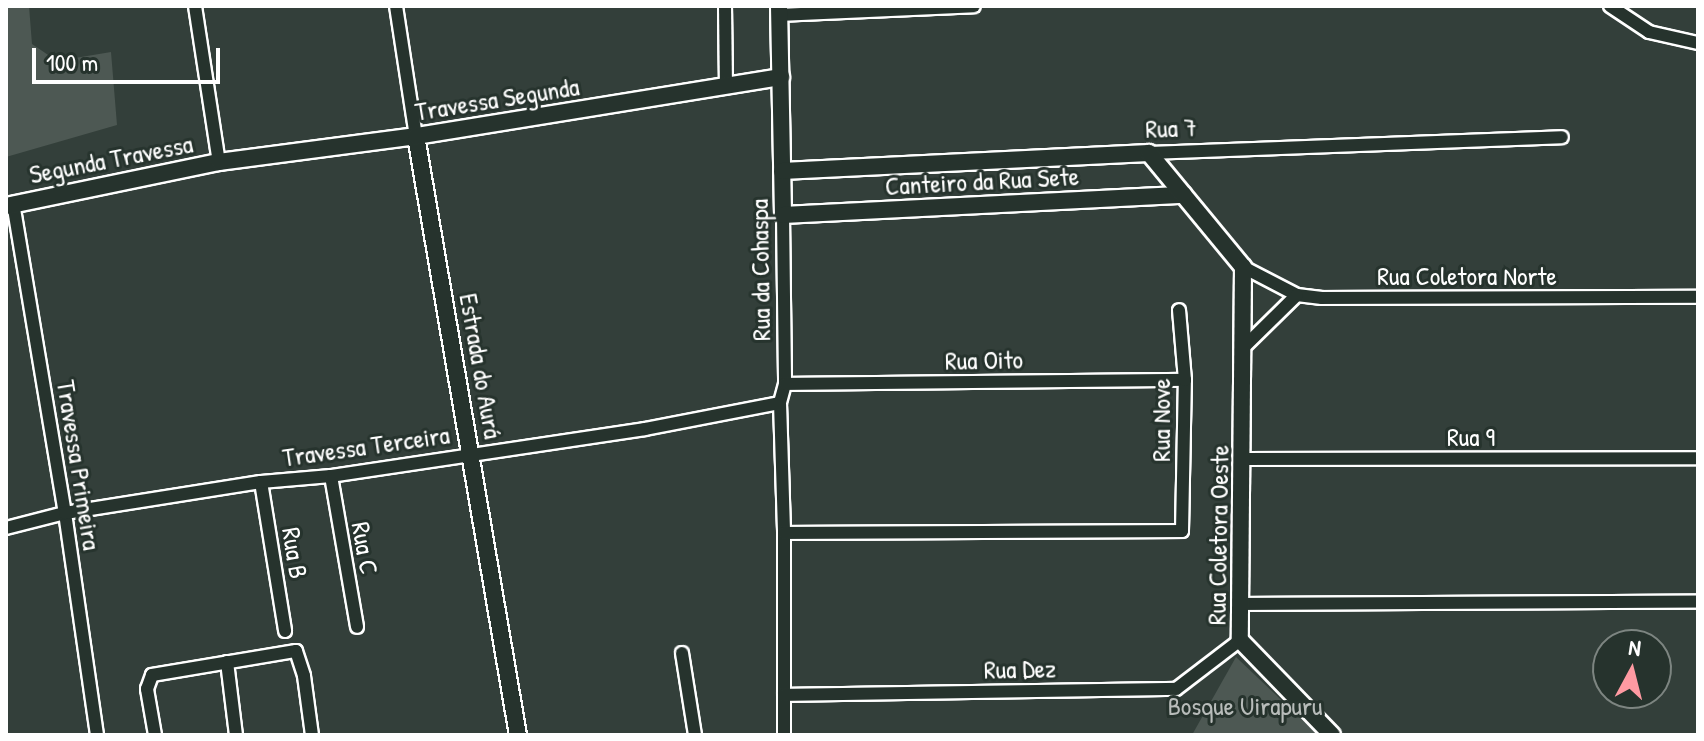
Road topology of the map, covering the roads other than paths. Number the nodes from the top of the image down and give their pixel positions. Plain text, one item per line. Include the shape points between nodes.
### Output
1 (195, 6) edge
2 (396, 6) edge
3 (725, 6) edge
4 (974, 6) edge
5 (1610, 6) edge
6 (779, 11) edge
7 (1698, 43) edge
8 (781, 77) junction
9 (726, 87) junction
10 (416, 136) junction
11 (1562, 137) dead end
12 (1149, 153) junction
13 (219, 162) junction
14 (782, 171) junction
15 (1184, 195) junction
16 (9, 205) edge
17 (783, 215) junction
18 (1243, 267) junction
19 (1297, 295) junction
20 (1698, 297) edge
21 (1179, 310) dead end
22 (1244, 347) junction
23 (1185, 380) junction
24 (785, 384) junction
25 (780, 403) junction
26 (471, 453) junction
27 (1698, 458) edge
28 (1243, 459) junction
29 (331, 476) junction
30 (261, 482) junction
31 (65, 513) junction
32 (6, 528) edge
33 (784, 533) junction
34 (1698, 602) edge
35 (1241, 604) junction
36 (357, 627) dead end
37 (285, 631) dead end
38 (1240, 640) junction
39 (682, 653) dead end
40 (227, 662) junction
41 (784, 695) junction
42 (97, 735) edge
43 (155, 735) edge
44 (236, 735) edge
45 (312, 735) edge
46 (518, 735) edge
47 (695, 735) edge
48 (784, 735) edge
49 (1332, 735) edge

1 - 13 street
2 - 10 street, Estrada do Aurá
3 - 9 street
4 - 6 street
5 - 7 street via 1649,32
6 - 8 street, Rua da Cohaspa
8 - 9 street, Travessa Segunda
8 - 14 street, Rua da Cohaspa
9 - 10 street, Travessa Segunda
10 - 13 street, Travessa Segunda
10 - 26 street, Estrada do Aurá
11 - 12 street, Rua 7
12 - 14 street, Rua 7
12 - 15 street
13 - 16 street, Segunda Travessa
14 - 17 street, Rua da Cohaspa
15 - 17 street, Canteiro da Rua Sete
15 - 18 street
16 - 31 street, Travessa Primeira
17 - 24 street, Rua da Cohaspa
18 - 19 street, Rua Coletora Norte
18 - 22 street, Rua Coletora Oeste
19 - 20 street, Rua Coletora Norte
19 - 22 street
21 - 23 street, Rua Nove
22 - 28 street, Rua Coletora Oeste
23 - 24 street, Rua Oito
23 - 33 street, Rua Nove via 1182,531
24 - 25 street, Rua da Cohaspa
25 - 26 street, Travessa Terceira via 645,429
25 - 33 street, Rua da Cohaspa
26 - 29 street, Travessa Terceira
26 - 46 street, Estrada do Aurá
27 - 28 street, Rua 9
28 - 35 street, Rua Coletora Oeste
29 - 30 street, Travessa Terceira
29 - 36 street, Rua C
30 - 31 street, Travessa Terceira
30 - 37 street, Rua B
31 - 32 street, Travessa Terceira
31 - 42 street, Travessa Primeira
33 - 41 street, Rua da Cohaspa
34 - 35 street
35 - 38 street, Rua Coletora Oeste
38 - 41 street, Rua Dez via 1176,689
38 - 49 street, Rua Coletora Oeste
39 - 47 street
40 - 43 street via 152,675 147,689
40 - 44 street
40 - 45 street via 296,651
41 - 48 street, Rua da Cohaspa

